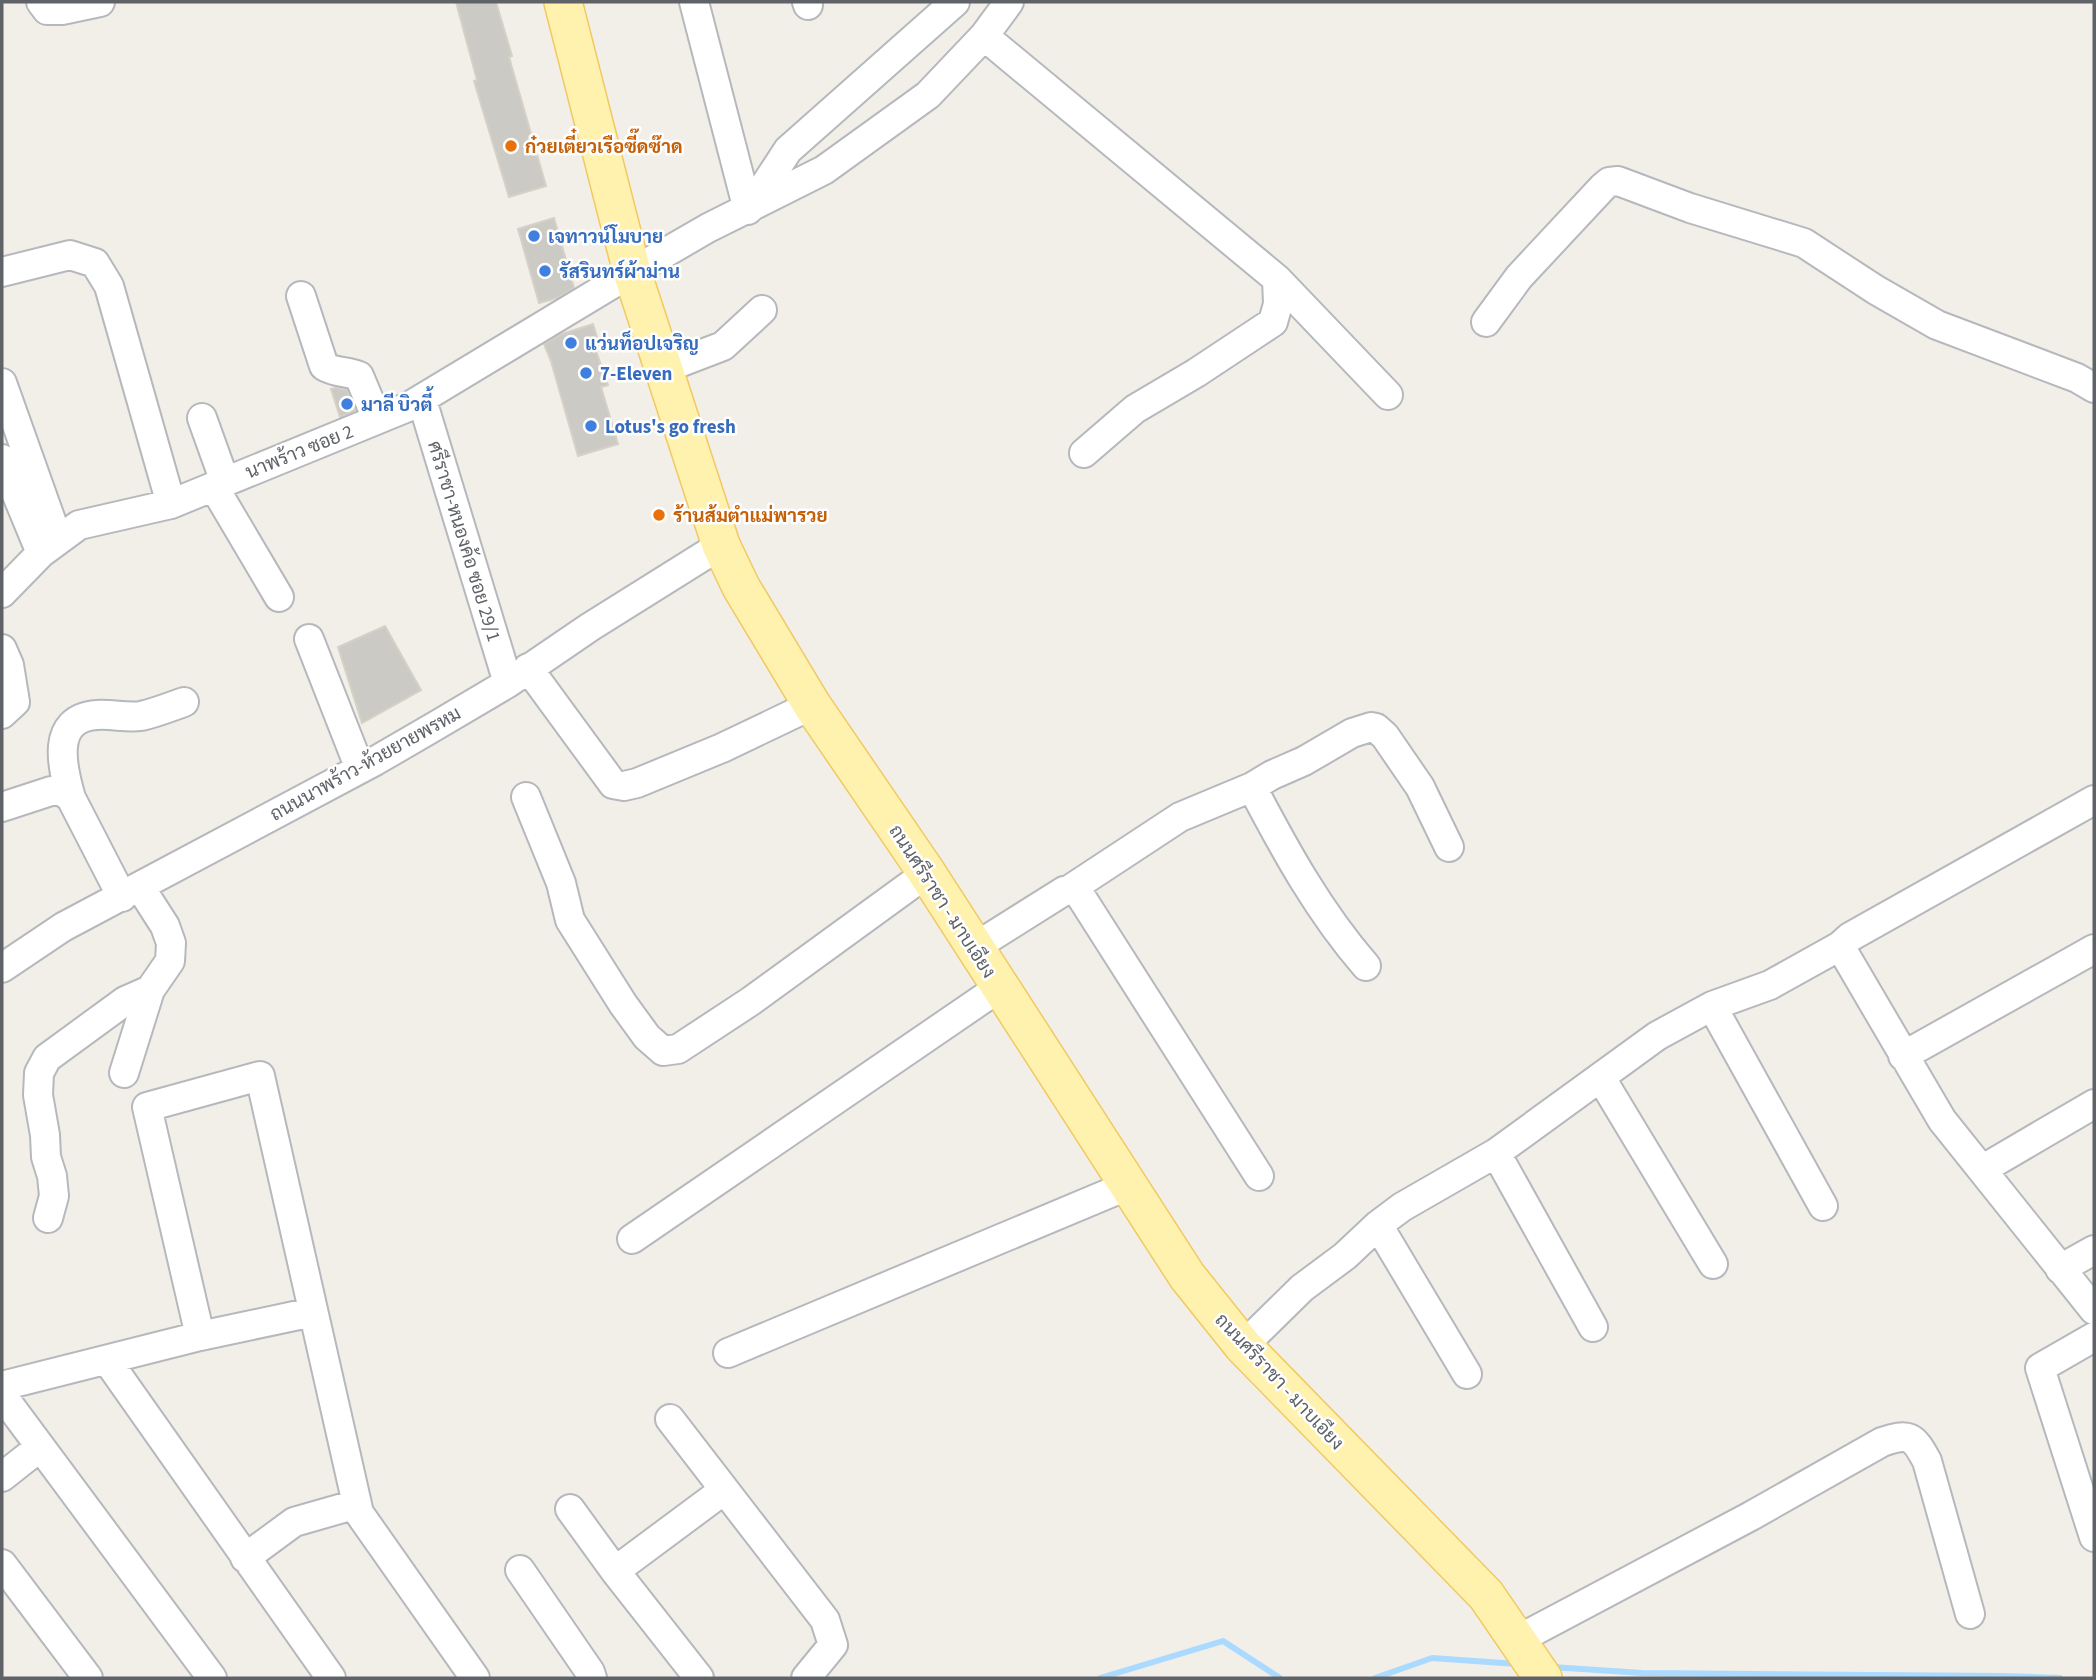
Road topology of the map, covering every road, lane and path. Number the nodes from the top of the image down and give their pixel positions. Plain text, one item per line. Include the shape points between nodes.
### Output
1 (41, 2) edge
2 (100, 2) edge
3 (563, 2) edge
4 (694, 2) edge
5 (955, 2) edge
6 (1009, 2) edge
7 (984, 36) junction
8 (748, 210) junction
9 (2, 272) edge
10 (632, 272) junction
11 (1277, 279) junction
12 (301, 296) dead end
13 (762, 310) dead end
14 (1486, 322) dead end
15 (663, 369) junction
16 (2, 383) edge
17 (2094, 388) edge
18 (1388, 395) dead end
19 (422, 400) junction
20 (202, 418) dead end
21 (377, 419) junction
22 (1084, 453) dead end
23 (2, 459) edge
24 (220, 484) junction
25 (171, 504) junction
26 (721, 545) junction
27 (49, 547) junction
28 (2, 593) edge
29 (279, 597) dead end
30 (309, 639) dead end
31 (2, 649) edge
32 (518, 675) junction
33 (184, 702) dead end
34 (812, 705) junction
35 (2, 714) edge
36 (360, 769) junction
37 (1252, 787) junction
38 (526, 797) dead end
39 (71, 798) junction
40 (2094, 800) edge
41 (2, 807) edge
42 (1449, 847) dead end
43 (927, 873) junction
44 (1069, 890) junction
45 (131, 892) junction
46 (1840, 946) junction
47 (975, 947) junction
48 (2094, 949) edge
49 (1366, 966) dead end
50 (2, 968) edge
51 (1000, 988) junction
52 (149, 990) junction
53 (1712, 1006) junction
54 (1903, 1055) junction
55 (124, 1073) dead end
56 (1601, 1078) junction
57 (2094, 1104) edge
58 (1496, 1153) junction
59 (1983, 1169) junction
60 (1259, 1176) dead end
61 (1129, 1185) junction
62 (1823, 1206) dead end
63 (48, 1218) dead end
64 (1378, 1225) junction
65 (632, 1239) dead end
66 (2094, 1250) edge
67 (1713, 1264) dead end
68 (2060, 1269) junction
69 (2094, 1310) edge
70 (313, 1312) junction
71 (1593, 1327) dead end
72 (200, 1336) junction
73 (2094, 1337) edge
74 (728, 1353) dead end
75 (1249, 1353) junction
76 (107, 1360) junction
77 (1466, 1374) dead end
78 (2, 1387) edge
79 (2, 1395) edge
80 (670, 1419) dead end
81 (40, 1447) junction
82 (2, 1477) edge
83 (724, 1490) junction
84 (356, 1504) junction
85 (570, 1509) dead end
86 (2094, 1537) edge
87 (245, 1558) junction
88 (2, 1564) edge
89 (520, 1570) dead end
90 (615, 1571) junction
91 (1970, 1614) dead end
92 (1517, 1640) junction
93 (88, 1678) edge
94 (212, 1678) edge
95 (331, 1678) edge
96 (475, 1678) edge
97 (592, 1678) edge
98 (699, 1678) edge
99 (806, 1678) edge
100 (1543, 1678) edge

1 - 2 street via 47,10 62,10
3 - 10 main road, ถนนศรีราชา - มาบเอียง
4 - 8 street
5 - 8 street via 788,150
6 - 7 street, นาพร้าว ซอย 2
7 - 8 street, นาพร้าว ซอย 2 via 928,95 824,170
7 - 11 street
8 - 10 street, นาพร้าว ซอย 2
9 - 25 street via 70,255 95,263 109,286
10 - 15 main road, ถนนศรีราชา - มาบเอียง
10 - 19 street, นาพร้าว ซอย 2
11 - 18 street
11 - 22 street via 1273,322 1135,409
12 - 21 street via 324,366 359,376
13 - 15 street via 723,346
14 - 17 street via 1518,276 1603,187 1618,181 1804,243 1937,325
15 - 26 main road, ถนนศรีราชา - มาบเอียง
16 - 27 street
19 - 21 street, นาพร้าว ซอย 2
19 - 32 street, ศรีราชา-หนองค้อ ซอย 29/1
20 - 24 street
21 - 24 street, นาพร้าว ซอย 2
23 - 27 street
24 - 25 street, นาพร้าว ซอย 2
24 - 29 street
25 - 27 street, นาพร้าว ซอย 2 via 79,525
26 - 32 street, ถนนนาพร้าว-ห้วยยายพรหม
26 - 34 main road, ถนนศรีราชา - มาบเอียง
27 - 28 street, นาพร้าว ซอย 2
30 - 36 street
31 - 35 street via 15,702
32 - 34 street, ศรีราชา-หนองค้อ ซอย 29/1 via 613,784 624,786 722,748
32 - 36 street, ถนนนาพร้าว-ห้วยยายพรหม
33 - 39 street via 140,716 94,715 76,721 66,730 63,743
34 - 43 main road, ถนนศรีราชา - มาบเอียง
36 - 45 street, ถนนนาพร้าว-ห้วยยายพรหม
37 - 42 street via 1352,733 1376,728 1420,787
37 - 44 street via 1180,817
37 - 49 street via 1340,937
38 - 43 street via 561,883 570,920 623,1004 663,1051 678,1049 720,1022
39 - 41 street via 62,791 51,791
39 - 45 street
40 - 46 street
43 - 47 main road, ถนนศรีราชา - มาบเอียง
44 - 47 street
44 - 60 street via 1078,892
45 - 50 street, ถนนนาพร้าว-ห้วยยายพรหม via 63,927
45 - 52 street via 165,926 171,943 170,961
46 - 53 street via 1770,985
46 - 54 street
47 - 51 main road, ถนนศรีราชา - มาบเอียง
48 - 54 street
51 - 61 main road, ถนนศรีราชา - มาบเอียง
51 - 65 street
52 - 55 street
52 - 63 street via 125,1001 47,1058 39,1073 38,1095 54,1196
53 - 56 street via 1657,1036
53 - 62 street
54 - 59 street via 1942,1120
56 - 58 street
56 - 67 street
57 - 59 street
58 - 64 street
58 - 71 street
59 - 68 street
61 - 74 street
61 - 75 main road, ถนนศรีราชา - มาบเอียง via 1187,1276
64 - 75 street via 1345,1256 1320,1298
64 - 77 street
66 - 68 street
68 - 69 street
70 - 72 street
70 - 72 street via 260,1076 146,1107
70 - 84 street
72 - 76 street
73 - 86 street via 2040,1368
75 - 92 main road, ถนนศรีราชา - มาบเอียง via 1486,1595
76 - 78 street
76 - 87 street
79 - 81 street
80 - 83 street
81 - 82 street
81 - 94 street
83 - 90 street
83 - 99 street via 825,1619 833,1645
84 - 87 street via 294,1522
84 - 96 street
85 - 90 street
87 - 95 street
88 - 93 street
89 - 97 street
90 - 98 street
91 - 92 street via 1927,1461 1915,1441 1904,1436 1882,1442
92 - 100 main road, ถนนศรีราชา - มาบเอียง

